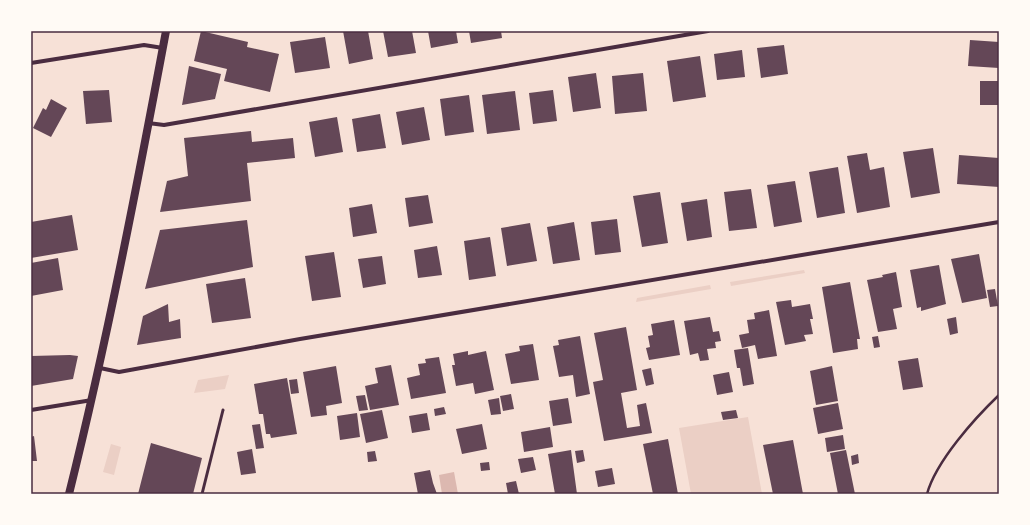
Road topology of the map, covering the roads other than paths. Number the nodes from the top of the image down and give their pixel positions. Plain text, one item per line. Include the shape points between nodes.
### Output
1 (166, 31) edge
2 (708, 31) edge
3 (163, 48) junction
4 (31, 63) edge
5 (148, 123) junction
6 (999, 222) edge
7 (100, 368) junction
8 (93, 400) junction
9 (31, 410) edge
10 (223, 410) dead end
11 (69, 494) edge
12 (202, 494) edge

1 - 3 main road
2 - 5 street via 164,125
3 - 4 street via 144,45
3 - 5 main road
5 - 7 main road
6 - 7 street via 119,372
7 - 8 main road
8 - 9 street
8 - 11 main road
10 - 12 lane

